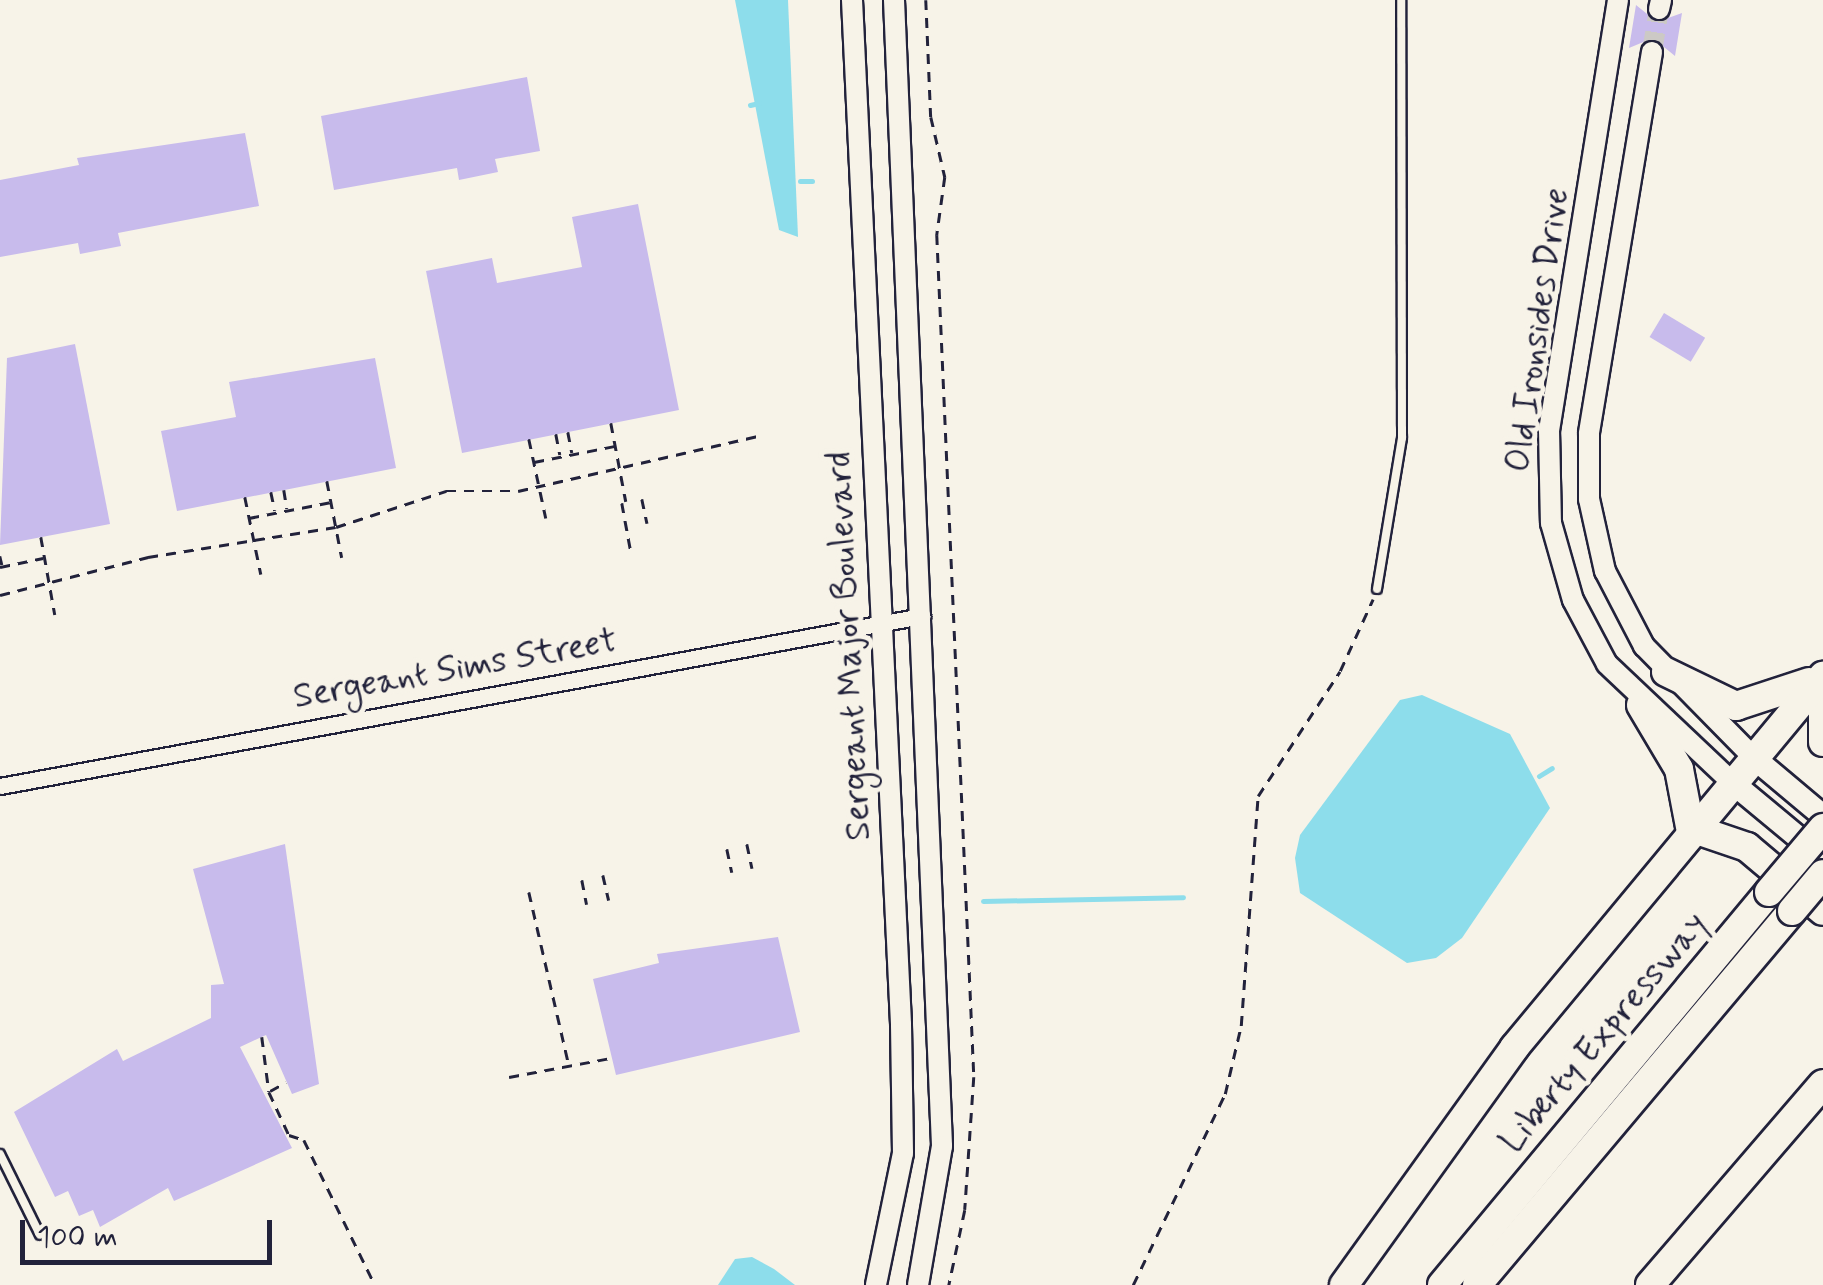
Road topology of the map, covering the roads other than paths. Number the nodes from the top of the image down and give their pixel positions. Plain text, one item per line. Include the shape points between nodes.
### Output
1 (852, 0) edge
2 (894, 0) edge
3 (1401, 0) edge
4 (1618, 0) edge
5 (1652, 52) tunnel mouth
6 (1588, 204) junction
7 (1626, 211) junction
8 (1377, 588) road end
9 (922, 616) junction
10 (879, 624) junction
11 (1666, 672) junction
12 (1823, 675) edge
13 (1823, 703) edge
14 (1641, 705) junction
15 (1823, 742) edge
16 (1754, 758) junction
17 (1734, 784) junction
18 (0, 786) edge
19 (1823, 816) edge
20 (1823, 828) edge
21 (1692, 830) junction
22 (1823, 858) edge
23 (1823, 874) edge
24 (1823, 911) edge
25 (1823, 1084) edge
26 (0, 1154) edge
27 (40, 1235) dead end
28 (876, 1285) edge
29 (918, 1285) edge
30 (1344, 1285) edge
31 (1442, 1285) edge
32 (1477, 1285) edge
33 (1650, 1285) edge

1 - 10 street, Sergeant Major Boulevard
2 - 9 street
3 - 8 lane via 1402,438
4 - 6 street, Old Ironsides Drive
5 - 7 street, Old Ironsides Drive
6 - 7 street
6 - 14 street, Old Ironsides Drive via 1549,430 1548,502 1573,600
7 - 11 street, Old Ironsides Drive via 1589,434 1588,499 1616,596
9 - 10 street, Sergeant Sims Street
9 - 29 street via 942,1146
10 - 18 street, Sergeant Sims Street
10 - 28 street, Sergeant Major Boulevard via 904,1153
11 - 12 highway via 1736,706 1780,698
11 - 16 street, Old Ironsides Drive
12 - 16 highway
13 - 15 highway
14 - 17 street, Old Ironsides Drive
14 - 21 highway via 1679,770
16 - 17 highway
16 - 19 main road
17 - 21 highway
17 - 22 main road
20 - 31 highway, Liberty Expressway, bridge
21 - 24 highway via 1747,847
21 - 30 highway via 1503,1062
23 - 32 highway, Liberty Expressway, bridge
25 - 33 highway
26 - 27 lane

